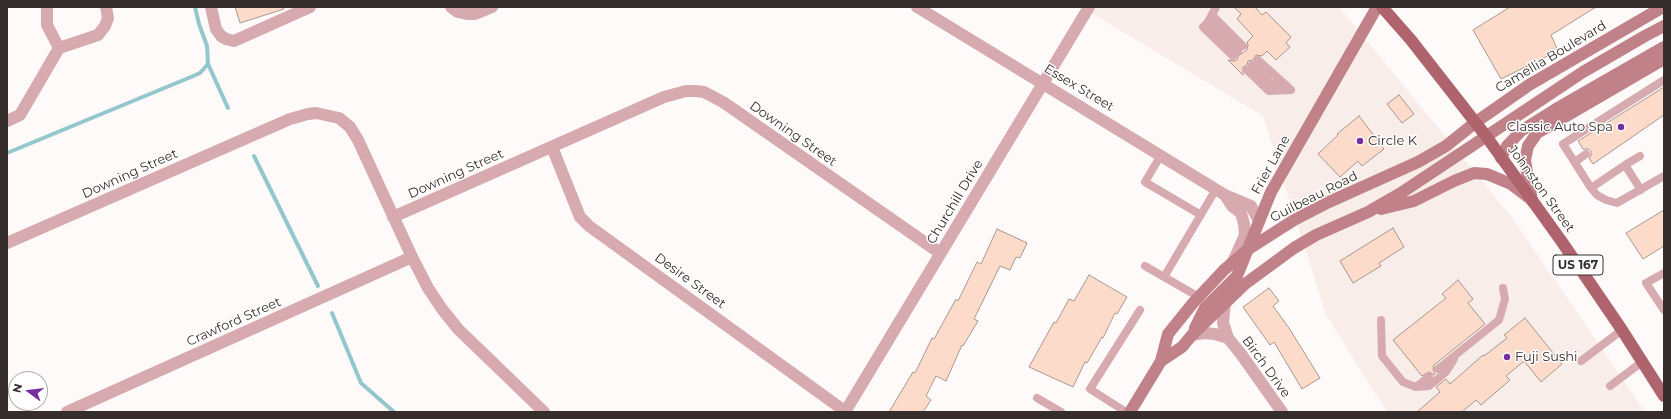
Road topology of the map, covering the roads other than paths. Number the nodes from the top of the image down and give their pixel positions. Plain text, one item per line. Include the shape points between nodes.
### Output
1 (46, 7) edge
2 (106, 7) edge
3 (212, 7) edge
4 (310, 7) edge
5 (451, 7) edge
6 (492, 7) edge
7 (917, 7) edge
8 (1089, 7) edge
9 (1216, 7) edge
10 (1377, 7) edge
11 (1382, 7) edge
12 (1663, 7) edge
13 (1210, 18) junction
14 (1664, 26) edge
15 (1664, 47) edge
16 (60, 48) junction
17 (1664, 59) edge
18 (1664, 80) edge
19 (1043, 82) junction
20 (1272, 84) junction
21 (7, 121) edge
22 (1476, 122) junction
23 (1486, 136) junction
24 (552, 147) junction
25 (1586, 154) dead end
26 (1161, 155) junction
27 (1640, 156) dead end
28 (1501, 158) junction
29 (1575, 162) junction
30 (1624, 165) junction
31 (1664, 176) edge
32 (1591, 188) junction
33 (1641, 190) junction
34 (1221, 192) junction
35 (1532, 200) junction
36 (1368, 212) junction
37 (1201, 215) junction
38 (393, 217) junction
39 (1259, 221) junction
40 (7, 243) edge
41 (1247, 250) junction
42 (940, 253) junction
43 (412, 257) junction
44 (1233, 263) junction
45 (1145, 266) dead end
46 (1664, 273) edge
47 (1164, 277) junction
48 (1504, 288) dead end
49 (1199, 297) junction
50 (1225, 302) junction
51 (1140, 310) dead end
52 (1664, 310) edge
53 (1381, 320) dead end
54 (1622, 330) junction
55 (1192, 335) junction
56 (1228, 338) junction
57 (1456, 355) junction
58 (1161, 361) junction
59 (1581, 361) dead end
60 (1642, 362) junction
61 (1438, 369) dead end
62 (1428, 377) dead end
63 (1610, 386) dead end
64 (1416, 387) junction
65 (1662, 391) edge
66 (1037, 398) dead end
67 (67, 412) edge
68 (544, 412) edge
69 (846, 412) edge
70 (1061, 412) edge
71 (1126, 412) edge
72 (1130, 412) edge
73 (1282, 412) edge

1 - 16 street via 47,25
2 - 16 street via 108,18 98,35
3 - 4 street via 220,36 234,41
5 - 6 street via 467,14 475,14
7 - 19 street, Essex Street
8 - 19 street, Churchill Drive
9 - 13 lane
10 - 39 street, Frier Lane via 1271,192
11 - 22 main road, Johnston Street / US 167
12 - 22 street, Camellia Boulevard via 1528,85
13 - 13 lane via 1238,51 1203,27
14 - 23 street via 1583,72
15 - 28 street via 1516,134
16 - 21 street via 20,116
17 - 35 street via 1537,133 1528,146 1525,160
18 - 29 lane via 1563,144
19 - 26 street, Essex Street
19 - 42 street, Churchill Drive
20 - 20 lane via 1291,90
20 - 20 lane via 1252,65
22 - 23 main road, Johnston Street / US 167
22 - 41 street, Guilbeau Road via 1446,146 1420,161 1294,220
23 - 28 main road, Johnston Street / US 167
23 - 36 street, Guilbeau Road via 1408,189
24 - 38 street, Downing Street
24 - 42 street, Downing Street via 664,97 686,91 704,92 723,102
24 - 69 street, Desire Street via 580,216 589,226
25 - 29 lane
26 - 34 street, Essex Street
26 - 37 lane via 1146,182
27 - 30 lane
28 - 35 main road, Johnston Street / US 167
29 - 32 lane
30 - 32 lane
30 - 33 lane
31 - 33 lane
32 - 33 lane via 1597,195 1617,203
34 - 37 lane
34 - 39 street, Essex Street via 1251,206
34 - 44 street, Essex Street via 1241,213 1244,224 1245,235
35 - 36 street via 1511,184 1487,174 1474,173 1414,201
35 - 54 main road, Johnston Street / US 167
36 - 50 street, Guilbeau Road via 1316,235 1294,248
37 - 47 lane
38 - 40 street, Downing Street via 350,127 339,118 316,113 290,119
38 - 43 street
39 - 41 street, Frier Lane
41 - 44 street, Guilbeau Road
41 - 55 street, Frier Lane via 1237,276 1205,308
42 - 69 street, Churchill Drive
43 - 67 street, Crawford Street
43 - 68 street via 428,288 458,329
44 - 49 street, Guilbeau Road
45 - 47 lane
46 - 52 lane via 1646,283
47 - 49 lane
48 - 57 lane via 1505,299 1499,320
49 - 58 street, Guilbeau Road via 1168,334
50 - 55 street, Guilbeau Road
50 - 56 street, Birch Drive via 1223,324
51 - 71 lane via 1090,389
53 - 64 lane via 1382,356 1403,382
54 - 59 lane
54 - 60 main road, Johnston Street / US 167
55 - 56 street, Birch Drive via 1204,333
55 - 58 street, Guilbeau Road via 1182,347
56 - 73 street, Birch Drive
57 - 61 lane
57 - 64 lane via 1446,372 1429,386
58 - 72 street, Guilbeau Road
60 - 63 lane
60 - 65 main road, Johnston Street / US 167
62 - 64 lane
66 - 70 lane

